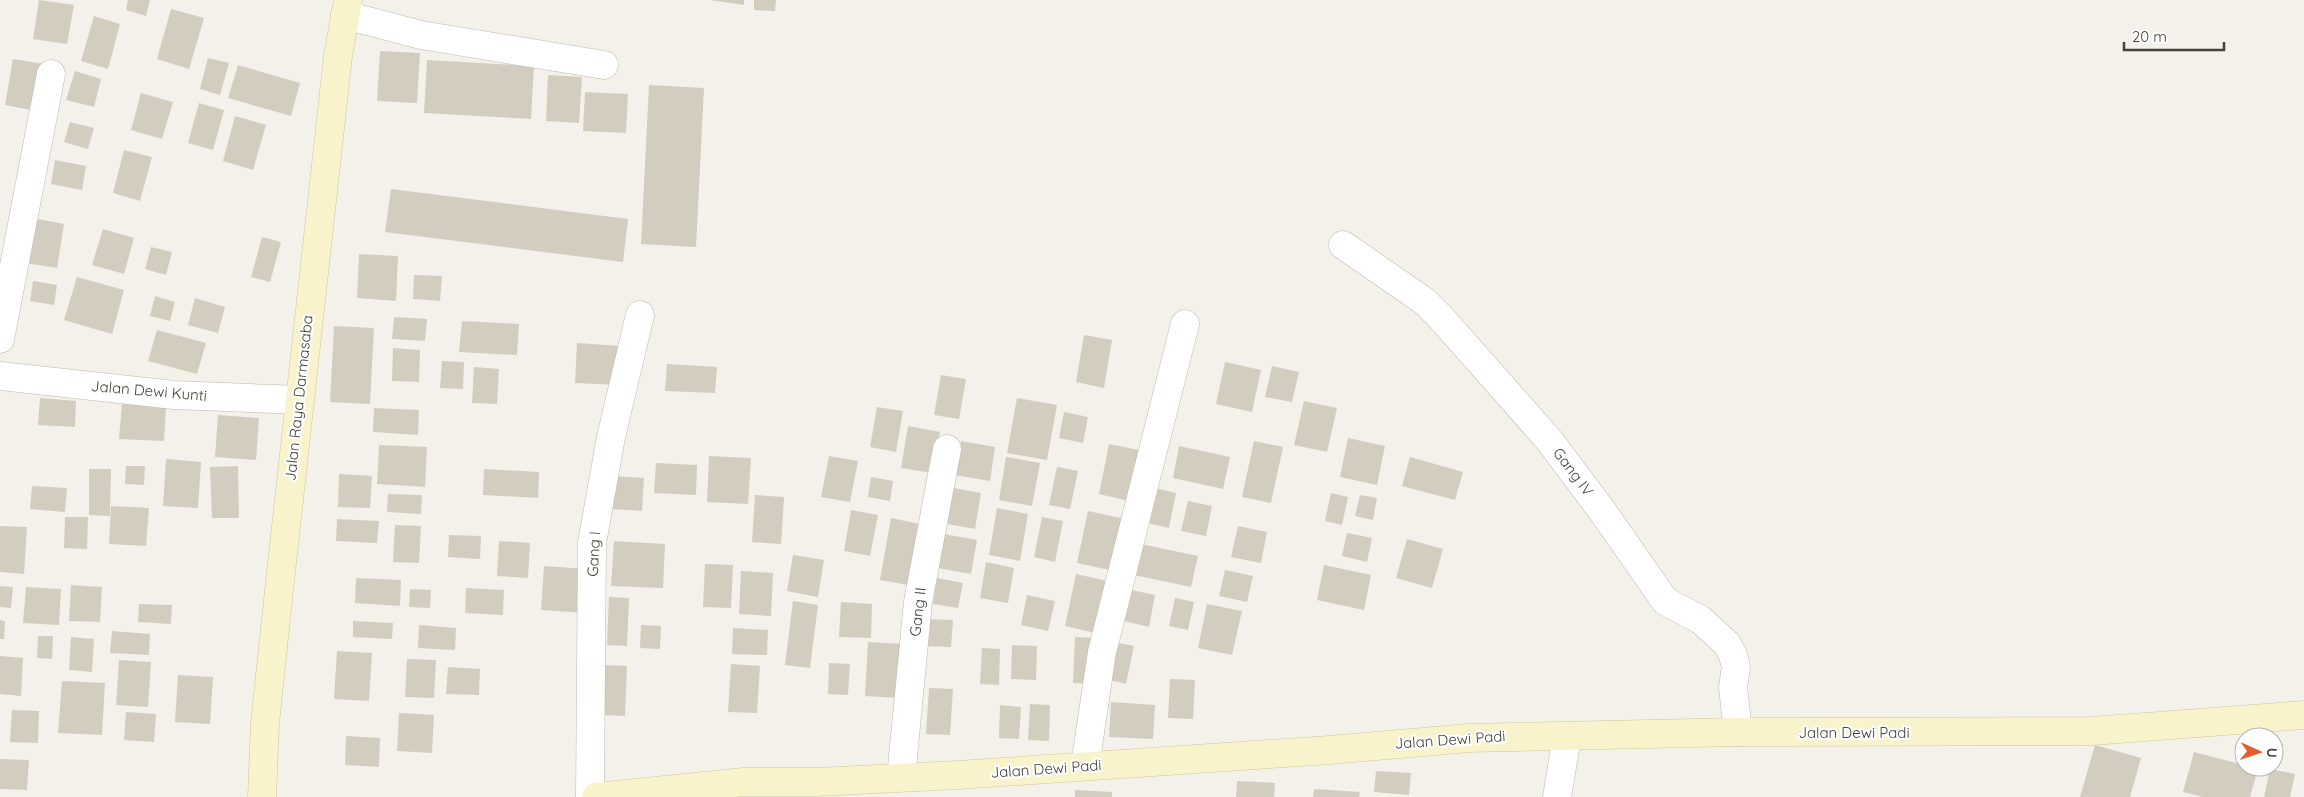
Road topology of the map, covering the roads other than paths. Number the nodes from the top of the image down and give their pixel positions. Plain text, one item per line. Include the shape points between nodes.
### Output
1 (346, 11) edge
2 (604, 65) dead end
3 (51, 74) dead end
4 (1343, 245) dead end
5 (640, 315) dead end
6 (1185, 324) dead end
7 (0, 339) edge
8 (0, 376) edge
9 (299, 400) junction
10 (947, 449) dead end
11 (2304, 716) edge
12 (1743, 733) junction
13 (1568, 737) junction
14 (1084, 766) junction
15 (901, 777) junction
16 (744, 790) edge
17 (262, 797) edge
18 (590, 797) edge
19 (596, 797) edge
20 (1557, 797) edge

1 - 2 street via 421,35
1 - 9 street, Jalan Raya Darmasaba via 338,56
3 - 7 street
4 - 12 street, Gang IV via 1424,301 1442,319 1548,440 1666,600 1701,620 1727,644 1736,667 1733,687
5 - 18 street, Gang I via 611,437 592,543
6 - 14 street via 1102,652
8 - 9 street, Jalan Dewi Kunti via 174,395
9 - 17 street, Jalan Raya Darmasaba via 266,714
10 - 15 street, Gang II via 918,602
11 - 12 street, Jalan Dewi Padi via 2092,731
12 - 13 street, Jalan Dewi Padi
13 - 14 street, Jalan Dewi Padi via 1469,738
13 - 20 street
14 - 15 street, Jalan Dewi Padi
15 - 16 street, Jalan Dewi Padi
16 - 19 street, Jalan Dewi Padi

